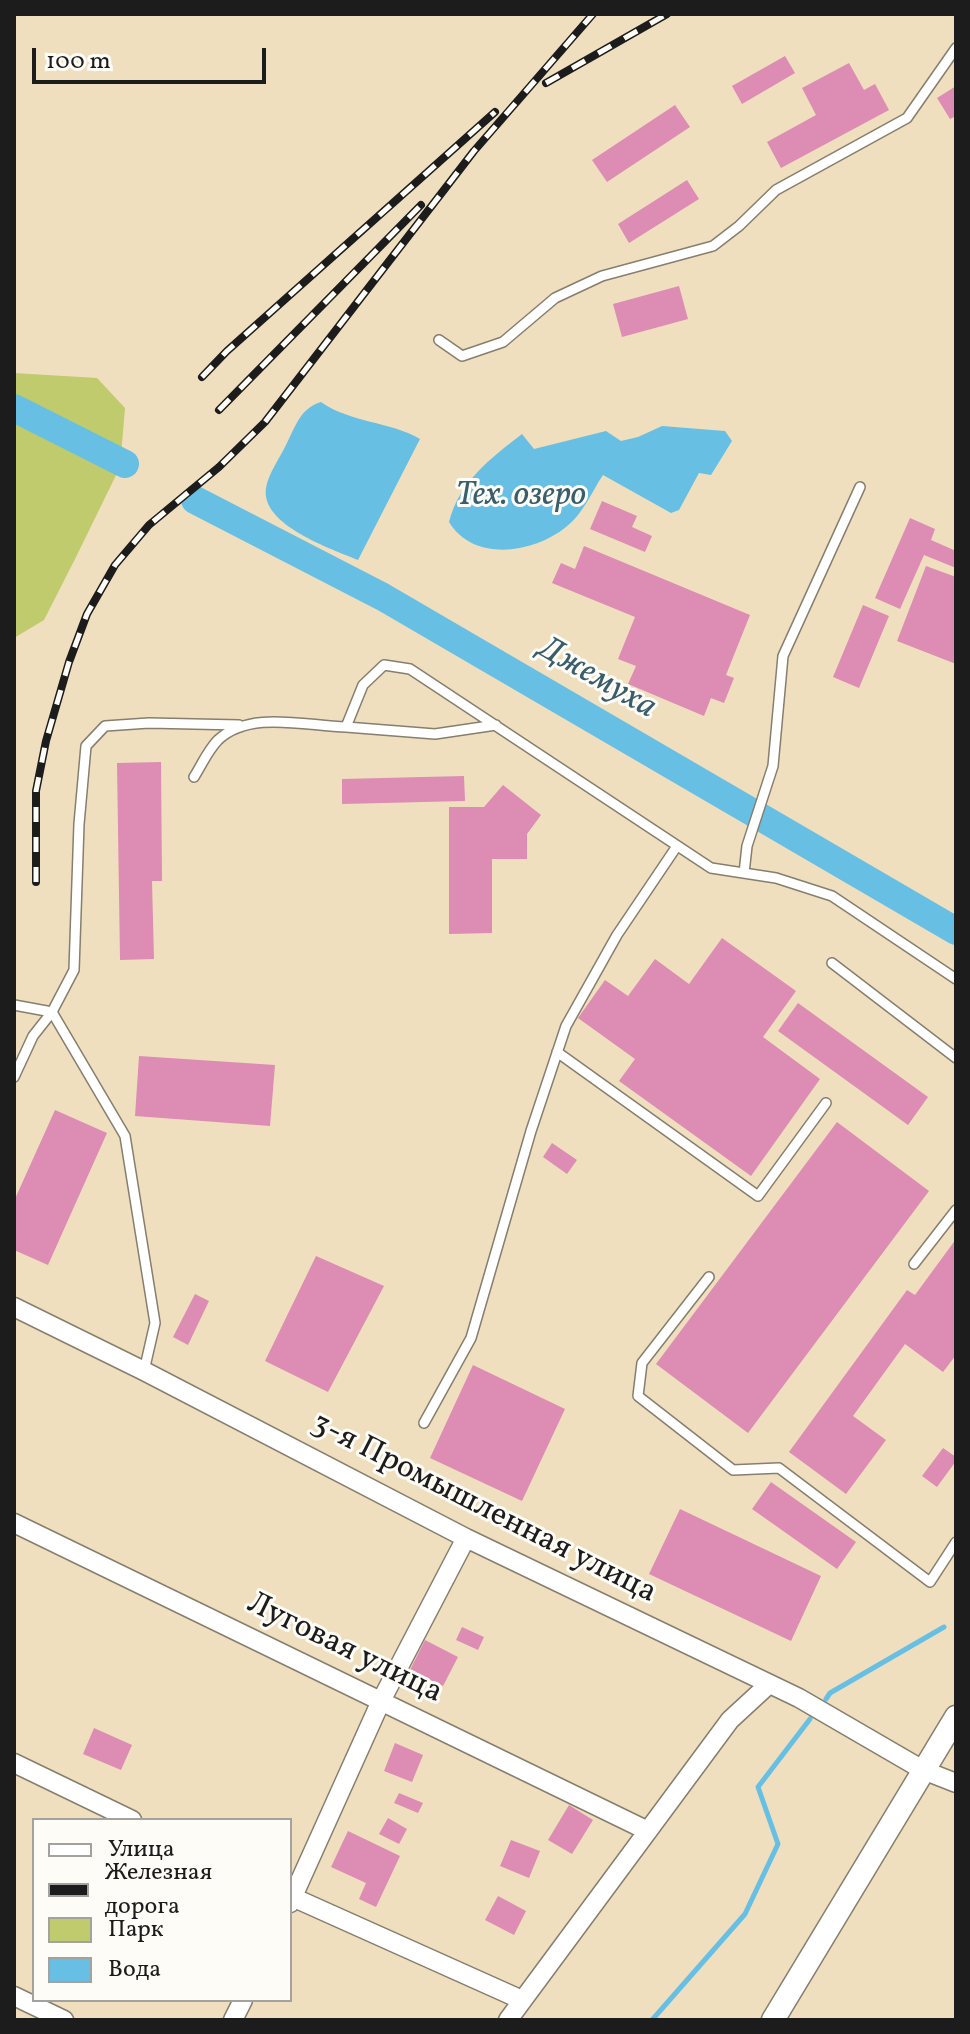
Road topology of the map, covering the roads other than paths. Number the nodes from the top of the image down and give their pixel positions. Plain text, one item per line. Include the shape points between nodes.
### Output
1 (956, 48) edge
2 (439, 340) dead end
3 (860, 487) dead end
4 (239, 725) junction
5 (496, 725) junction
6 (346, 727) junction
7 (194, 777) dead end
8 (677, 846) junction
9 (744, 873) junction
10 (832, 963) dead end
11 (956, 979) edge
12 (14, 1005) edge
13 (52, 1012) junction
14 (557, 1052) junction
15 (956, 1058) edge
16 (14, 1077) edge
17 (826, 1103) dead end
18 (956, 1210) edge
19 (914, 1264) dead end
20 (709, 1277) dead end
21 (14, 1307) edge
22 (144, 1371) junction
23 (424, 1423) dead end
24 (14, 1523) edge
25 (466, 1538) junction
26 (956, 1542) edge
27 (768, 1685) junction
28 (381, 1701) junction
29 (956, 1717) edge
30 (14, 1763) edge
31 (923, 1770) junction
32 (956, 1783) edge
33 (128, 1818) edge
34 (648, 1831) junction
35 (292, 1897) edge
36 (292, 1899) edge
37 (14, 1996) edge
38 (522, 2000) junction
39 (242, 2002) edge
40 (64, 2020) edge
41 (233, 2020) edge
42 (508, 2020) edge
43 (773, 2020) edge

1 - 2 lane via 907,118 776,190 713,246 602,276 555,298 503,342 462,356
3 - 9 lane via 783,656 773,766 747,846
4 - 6 lane
4 - 7 lane via 216,742
4 - 13 lane via 105,726 86,746 74,970
5 - 6 lane via 435,734
5 - 6 lane via 410,669 384,665 363,685
5 - 8 lane
8 - 9 lane via 711,868
8 - 14 lane via 617,935
9 - 11 lane via 832,896
10 - 15 lane
12 - 13 lane
13 - 16 lane via 33,1036
13 - 22 lane via 125,1136 155,1323
14 - 17 lane via 758,1196
14 - 23 lane via 471,1338
18 - 19 lane
20 - 26 lane via 642,1363 638,1396 733,1470 779,1468 930,1582
21 - 22 street, 3-я Промышленная улица
22 - 25 street, 3-я Промышленная улица
24 - 28 street, Луговая улица
25 - 27 street, 3-я Промышленная улица
25 - 28 street
27 - 31 street, 3-я Промышленная улица
27 - 34 street via 730,1720
28 - 34 street, Луговая улица
28 - 35 street
29 - 31 street
30 - 33 street
31 - 32 street, 3-я Промышленная улица
31 - 43 street
34 - 38 street
36 - 38 street
37 - 40 street
38 - 42 street
39 - 41 street

